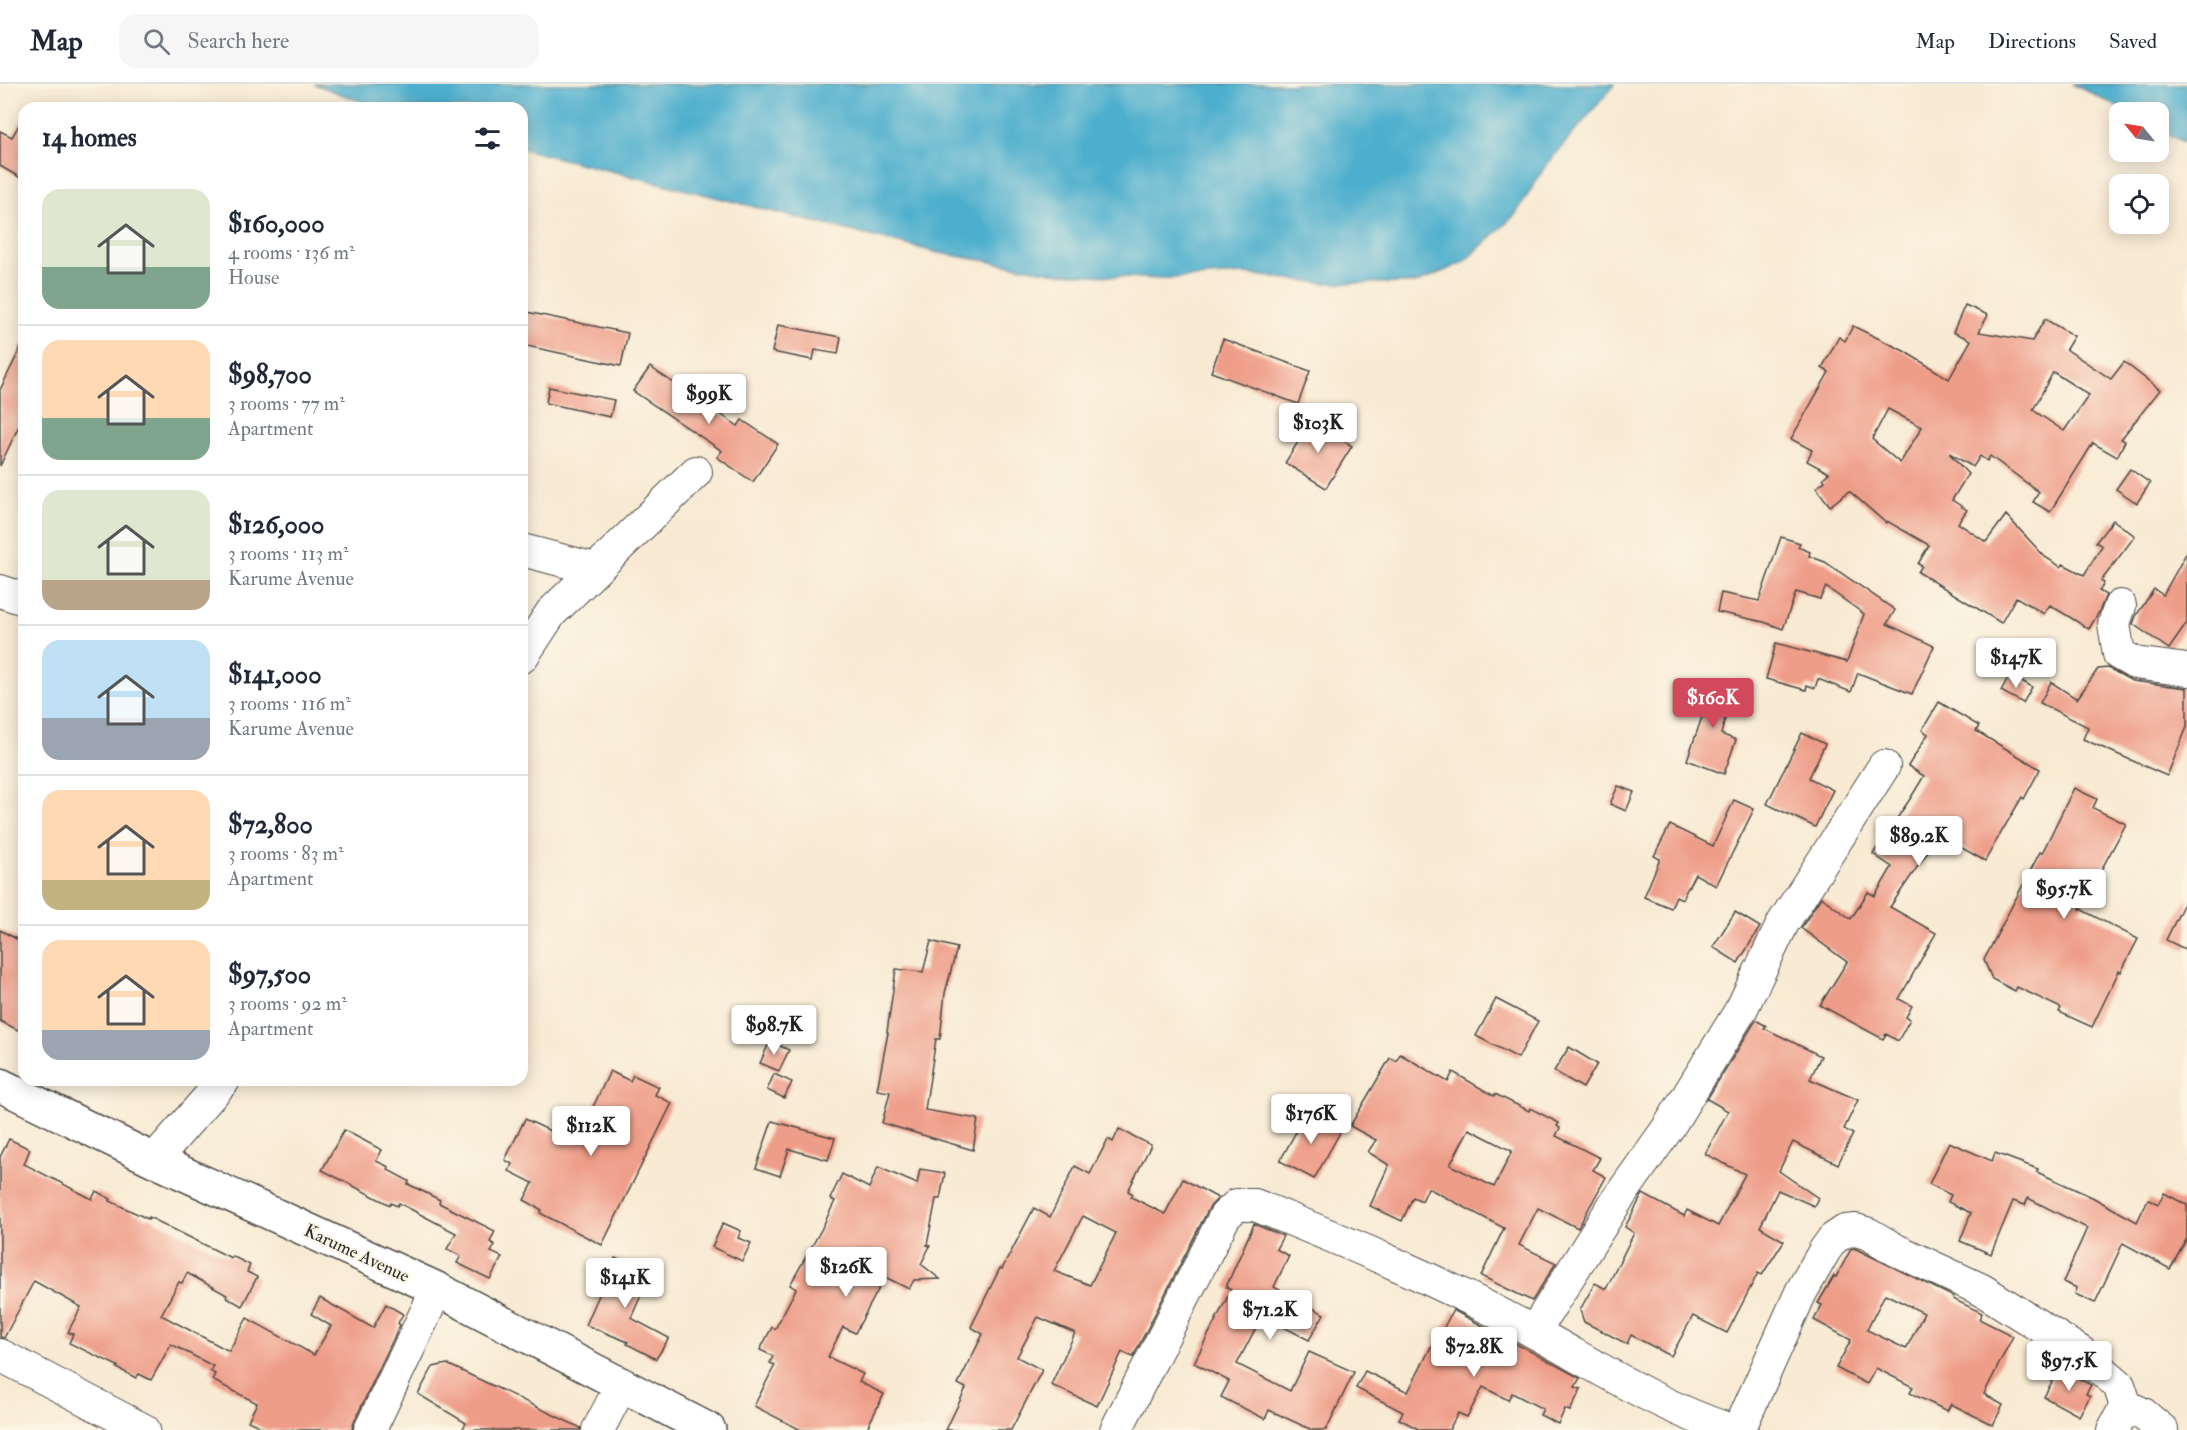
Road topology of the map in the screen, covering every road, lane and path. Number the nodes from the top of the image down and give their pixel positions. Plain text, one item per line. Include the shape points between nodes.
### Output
1 (696, 472) dead end
2 (528, 552) edge
3 (595, 569) junction
4 (0, 591) edge
5 (18, 597) edge
6 (2120, 606) dead end
7 (528, 648) edge
8 (2187, 670) edge
9 (1884, 766) dead end
10 (0, 1085) edge
11 (219, 1086) edge
12 (154, 1160) junction
13 (437, 1289) junction
14 (1534, 1332) junction
15 (0, 1355) edge
16 (622, 1384) junction
17 (2120, 1418) edge
18 (144, 1430) edge
19 (370, 1430) edge
20 (598, 1430) edge
21 (709, 1430) edge
22 (1116, 1430) edge
23 (1731, 1430) edge
24 (1739, 1430) edge
25 (2162, 1430) edge

1 - 3 street
2 - 3 street
3 - 7 street via 550,613
4 - 5 street
6 - 8 street via 2114,624 2119,654 2135,663
9 - 14 street via 1783,924 1743,1008
10 - 12 main road, Karume Avenue
11 - 12 street
12 - 13 main road, Karume Avenue
13 - 16 main road, Karume Avenue
13 - 19 street
14 - 22 street via 1400,1264 1255,1205 1237,1205 1225,1216
14 - 23 street via 1657,1401
15 - 18 street
16 - 20 street
16 - 21 main road, Karume Avenue
17 - 24 street via 2119,1385 2082,1353 1982,1290 1856,1230 1845,1231 1825,1250 1801,1292
17 - 25 street via 2143,1414

